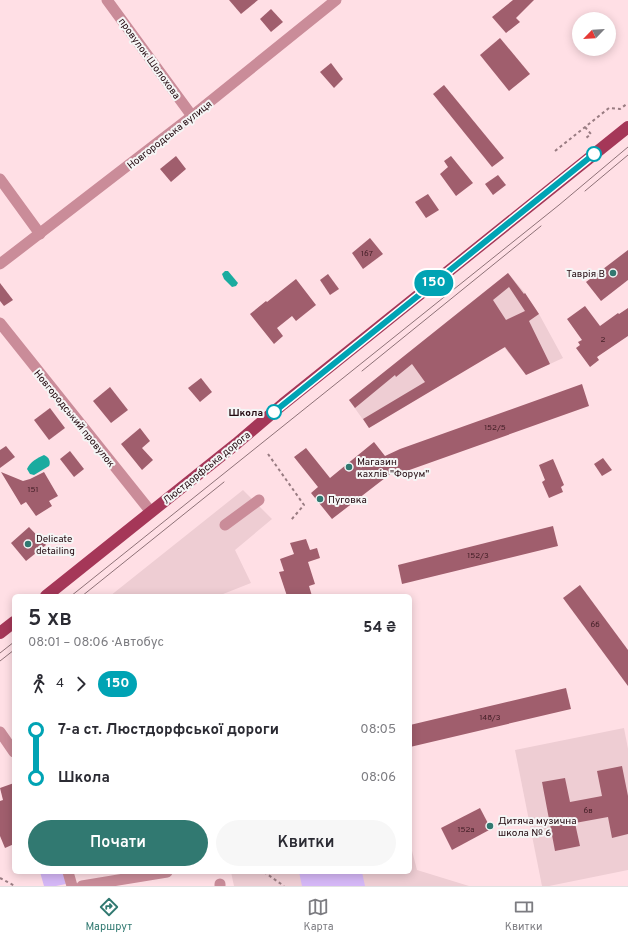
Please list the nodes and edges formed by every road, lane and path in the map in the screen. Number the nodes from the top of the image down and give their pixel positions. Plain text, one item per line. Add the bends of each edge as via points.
1 (107, 0) edge
2 (336, 0) edge
3 (628, 103) edge
4 (192, 116) junction
5 (585, 127) junction
6 (628, 127) edge
7 (586, 138) dead end
8 (556, 151) dead end
9 (0, 179) edge
10 (40, 234) junction
11 (0, 264) edge
12 (0, 323) edge
13 (268, 454) dead end
14 (259, 500) dead end
15 (151, 512) junction
16 (291, 520) dead end
17 (225, 525) dead end
18 (48, 594) edge
19 (12, 624) edge
20 (0, 633) edge
21 (0, 732) edge
22 (12, 749) edge
23 (69, 874) edge
24 (156, 874) edge
25 (267, 874) edge
26 (0, 878) edge
27 (15, 886) edge
28 (72, 886) edge
29 (82, 886) edge
30 (284, 886) edge

1 - 4 street, провулок Шолохова
2 - 4 street, Новгородська вулиця
3 - 5 path via 620,109 609,108
4 - 10 street, Новгородська вулиця
5 - 7 path via 591,134
5 - 8 path
6 - 15 main road, Люстдорфська дорога
9 - 10 street
10 - 11 street, Новгородська вулиця
12 - 15 street, Новгородський провулок
13 - 16 path via 304,505
14 - 17 street
15 - 18 main road, Люстдорфська дорога
19 - 20 main road
21 - 22 street
23 - 28 street
24 - 29 street
25 - 30 path
26 - 27 path

